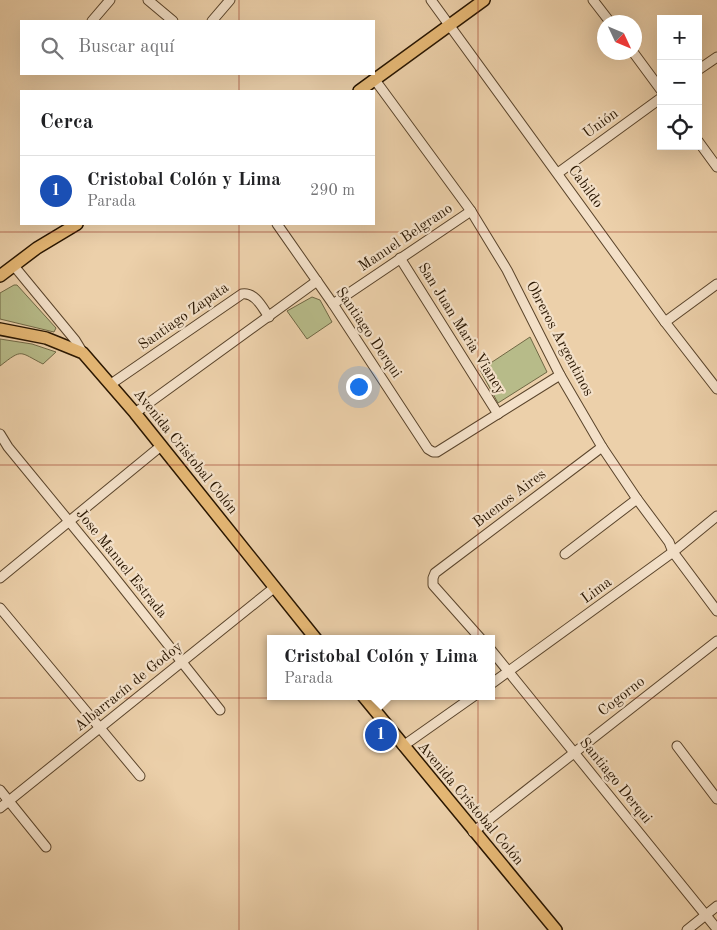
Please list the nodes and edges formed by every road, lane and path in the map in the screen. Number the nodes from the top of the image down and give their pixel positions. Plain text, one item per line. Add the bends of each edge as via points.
1 (110, 0) edge
2 (148, 0) edge
3 (230, 0) edge
4 (431, 0) edge
5 (484, 0) edge
6 (594, 0) edge
7 (605, 15) edge
8 (93, 20) edge
9 (172, 20) edge
10 (213, 20) edge
11 (450, 25) junction
12 (717, 57) edge
13 (639, 60) edge
14 (702, 67) edge
15 (375, 80) junction
16 (657, 85) edge
17 (360, 90) edge
18 (657, 101) edge
19 (702, 146) edge
20 (717, 167) edge
21 (558, 173) junction
22 (470, 212) junction
23 (75, 225) edge
24 (279, 225) edge
25 (400, 258) junction
26 (14, 266) junction
27 (0, 276) edge
28 (317, 281) junction
29 (717, 284) edge
30 (333, 304) junction
31 (269, 317) junction
32 (665, 322) junction
33 (0, 329) edge
34 (83, 353) junction
35 (560, 375) junction
36 (111, 384) junction
37 (717, 389) edge
38 (135, 412) junction
39 (498, 414) junction
40 (0, 434) edge
41 (161, 446) junction
42 (602, 447) junction
43 (637, 500) junction
44 (717, 516) edge
45 (69, 522) junction
46 (673, 552) junction
47 (565, 554) dead end
48 (0, 578) edge
49 (275, 587) junction
50 (0, 608) edge
51 (717, 611) edge
52 (313, 635) edge
53 (478, 635) edge
54 (717, 641) edge
55 (495, 654) edge
56 (182, 662) junction
57 (510, 671) junction
58 (495, 681) edge
59 (366, 700) edge
60 (468, 700) edge
61 (220, 710) dead end
62 (100, 728) junction
63 (403, 746) junction
64 (677, 746) dead end
65 (574, 752) junction
66 (140, 776) dead end
67 (0, 790) edge
68 (717, 799) edge
69 (9, 801) junction
70 (0, 808) edge
71 (474, 832) junction
72 (46, 847) dead end
73 (717, 906) edge
74 (706, 915) junction
75 (717, 929) edge
76 (556, 930) edge
77 (686, 930) edge

1 - 8 street
2 - 9 street
3 - 10 street
4 - 11 street, Cabildo
5 - 11 main road
6 - 7 street
11 - 15 main road
11 - 21 street, Cabildo
12 - 14 street
13 - 16 street
15 - 17 main road
15 - 22 street, Obreros Argentinos
18 - 21 street, Unión
19 - 20 street
21 - 32 street, Cabildo
22 - 25 street, Manuel Belgrano
22 - 35 street, Obreros Argentinos via 507,270
23 - 26 main road
24 - 28 street, Santiago Derqui
25 - 30 street, Manuel Belgrano
25 - 39 street, San Juan Maria Vianey
26 - 27 main road
26 - 34 street
28 - 30 street, Santiago Derqui
28 - 31 street
29 - 32 street
30 - 39 street, Santiago Derqui via 428,449 437,452
31 - 36 street, Santiago Zapata via 253,296 242,294
31 - 38 street
32 - 37 street, Cabildo
33 - 34 main road, Avenida Cristobal Colón via 46,338
34 - 36 main road, Avenida Cristobal Colón
35 - 39 street
35 - 42 street, Obreros Argentinos
36 - 38 main road, Avenida Cristobal Colón
38 - 41 main road, Avenida Cristobal Colón
40 - 45 street, Jose Manuel Estrada
41 - 45 street
41 - 49 main road, Avenida Cristobal Colón
42 - 43 street, Obreros Argentinos
42 - 53 street, Buenos Aires via 435,573 434,585
43 - 46 street, Obreros Argentinos
43 - 47 street
44 - 46 street, Lima
45 - 48 street
45 - 56 street, Jose Manuel Estrada
46 - 51 street, Obreros Argentinos
46 - 57 street, Lima
49 - 52 main road, Avenida Cristobal Colón
49 - 56 street, Albarracín de Godoy
50 - 62 street
54 - 65 street, Cogorno
55 - 57 street, Santiago Derqui
56 - 61 street, Jose Manuel Estrada
56 - 62 street, Albarracín de Godoy
57 - 58 street, Lima
57 - 65 street, Santiago Derqui
59 - 63 main road, Avenida Cristobal Colón
60 - 63 street
62 - 66 street
62 - 69 street, Albarracín de Godoy
63 - 71 main road, Avenida Cristobal Colón
64 - 68 street
65 - 71 street, Cogorno
65 - 74 street, Santiago Derqui
67 - 69 street
69 - 70 street, Albarracín de Godoy
69 - 72 street
71 - 76 main road, Avenida Cristobal Colón
73 - 74 street
74 - 75 street, Santiago Derqui
74 - 77 street

